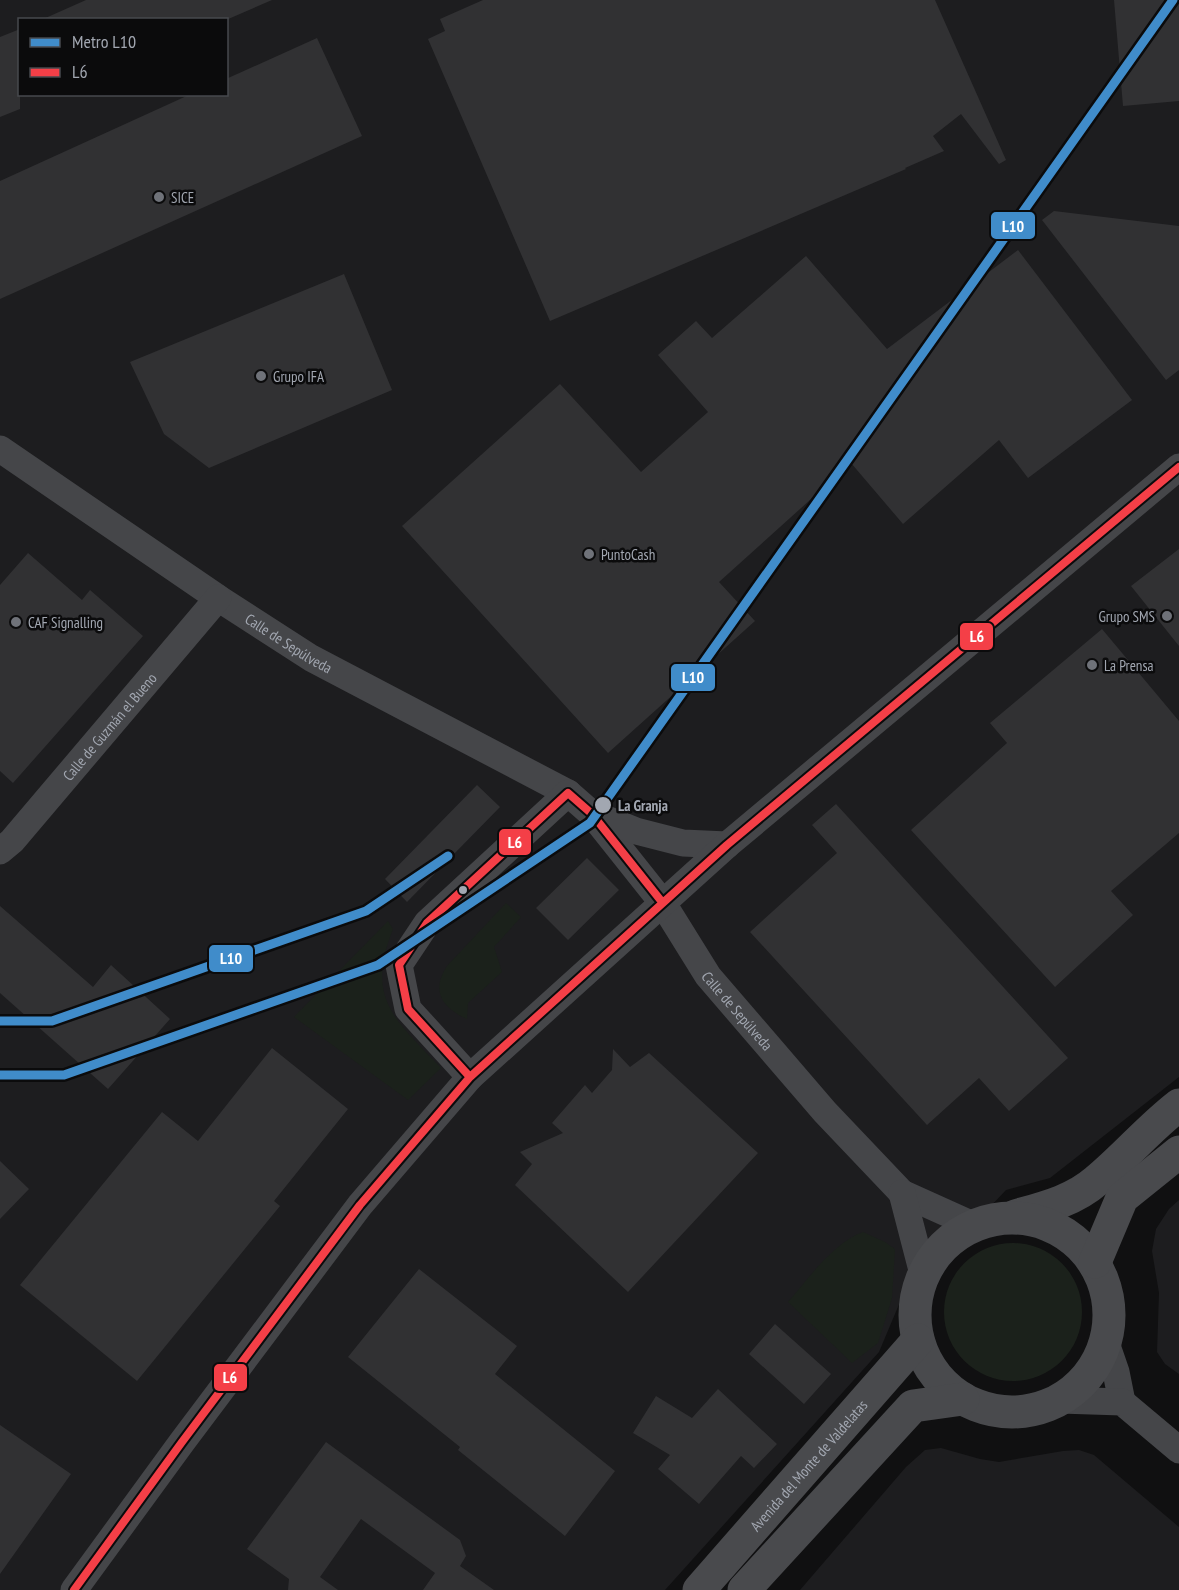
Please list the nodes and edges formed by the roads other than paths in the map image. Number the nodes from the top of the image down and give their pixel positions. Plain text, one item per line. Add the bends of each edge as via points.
1 (0, 449) edge
2 (1179, 467) edge
3 (218, 598) junction
4 (568, 793) junction
5 (592, 814) junction
6 (727, 845) junction
7 (0, 851) edge
8 (662, 902) junction
9 (470, 1077) junction
10 (1179, 1105) edge
11 (1179, 1152) edge
12 (902, 1193) junction
13 (1012, 1217) junction
14 (973, 1225) junction
15 (1095, 1262) junction
16 (923, 1274) junction
17 (918, 1340) junction
18 (1106, 1343) junction
19 (963, 1399) junction
20 (1060, 1400) junction
21 (1122, 1402) junction
22 (1179, 1450) edge
23 (74, 1590) edge
24 (699, 1590) edge
25 (744, 1590) edge

1 - 3 street, Calle de Sepúlveda
2 - 6 street
3 - 4 street, Calle de Sepúlveda via 311,658
3 - 7 street, Calle de Guzmán el Bueno
4 - 5 street, Calle de Sepúlveda
4 - 9 street via 427,923 399,965 408,1009
5 - 6 street, Calle de Sepúlveda via 683,843
5 - 8 street, Calle de Sepúlveda
6 - 8 street
8 - 9 street
8 - 12 street, Calle de Sepúlveda via 708,976 825,1112
9 - 23 street via 360,1205
10 - 13 street via 1095,1183 1059,1204
11 - 15 street via 1122,1198
12 - 14 street, Calle de Sepúlveda
12 - 16 street, Calle de Sepúlveda
13 - 14 street
13 - 15 street via 1044,1223 1073,1238
14 - 16 street via 952,1238
15 - 18 street via 1106,1288 1110,1316
16 - 17 street via 914,1306
17 - 19 street via 927,1364 943,1384
17 - 24 street, Avenida del Monte de Valdelatas
18 - 20 street via 1096,1366
18 - 21 street
19 - 20 street via 995,1411 1028,1411
19 - 25 street via 913,1406
20 - 21 street
21 - 22 street

